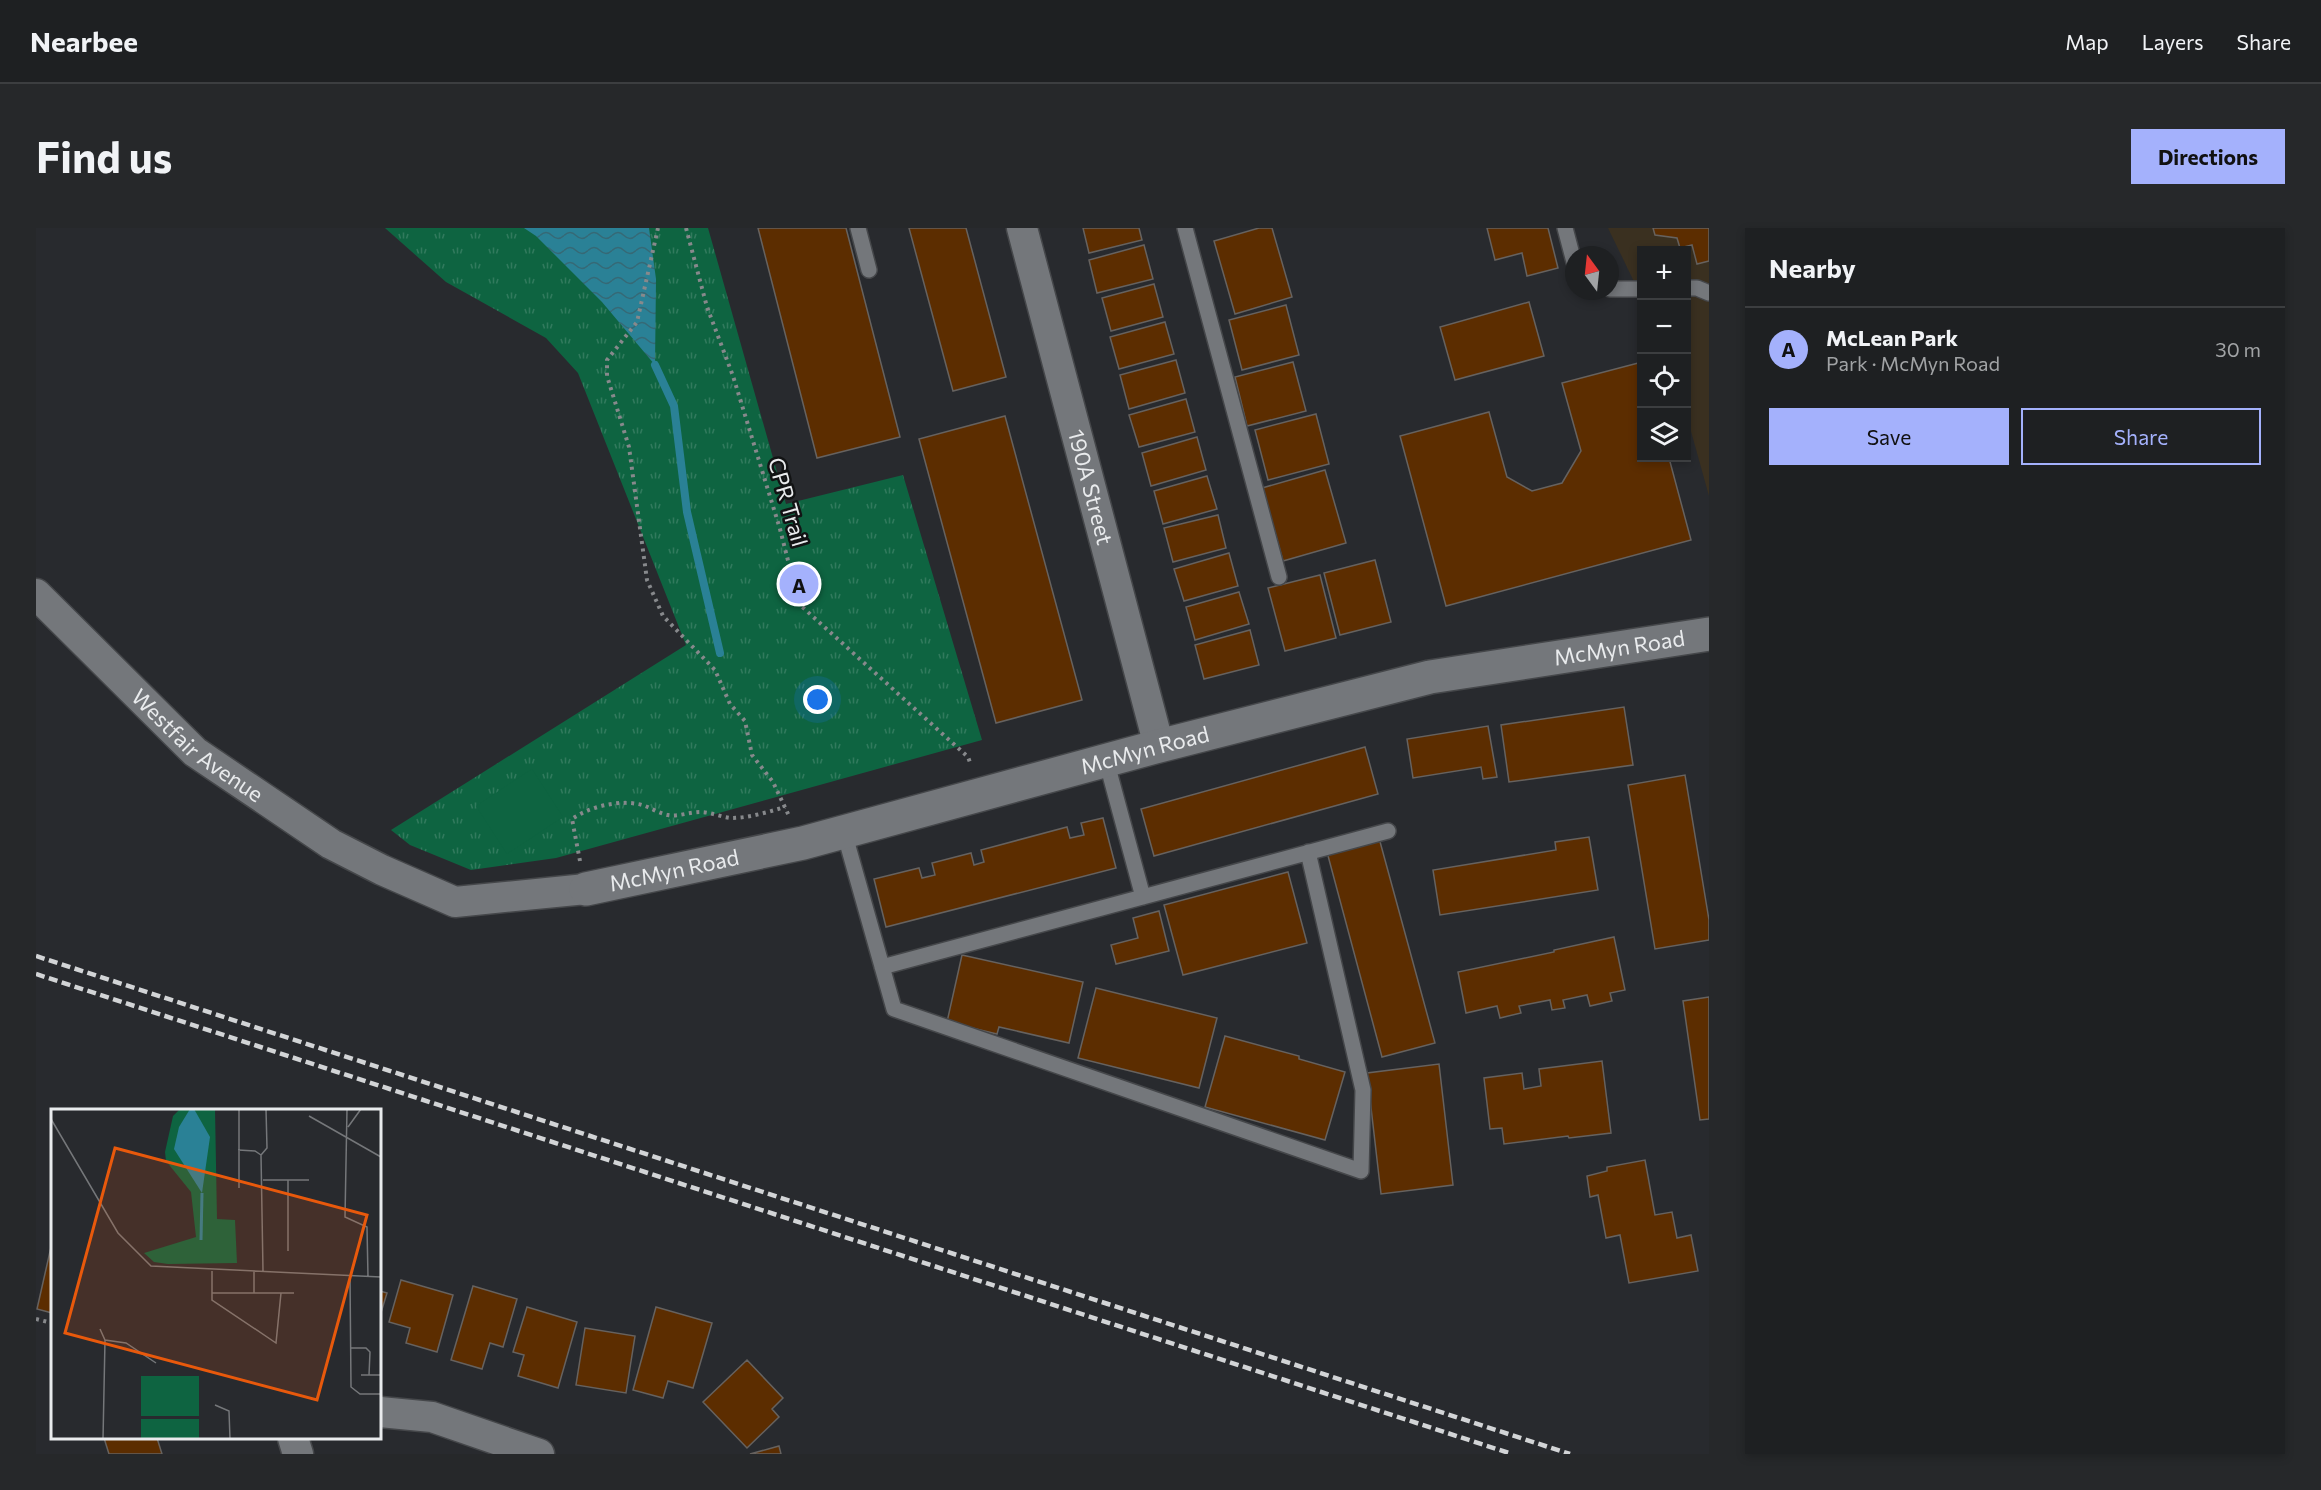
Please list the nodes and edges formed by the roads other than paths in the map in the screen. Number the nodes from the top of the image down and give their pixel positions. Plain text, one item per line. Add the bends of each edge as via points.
1 (858, 228) edge
2 (1022, 228) edge
3 (1185, 228) edge
4 (1565, 228) edge
5 (1570, 246) edge
6 (869, 270) dead end
7 (1691, 288) edge
8 (1619, 289) edge
9 (1637, 289) edge
10 (1709, 293) edge
11 (1279, 577) dead end
12 (36, 594) edge
13 (1709, 634) edge
14 (1159, 746) junction
15 (1106, 760) junction
16 (1388, 831) dead end
17 (844, 832) junction
18 (1308, 852) junction
19 (586, 889) joint
20 (1143, 897) junction
21 (882, 967) junction
22 (381, 1412) edge
23 (294, 1439) edge
24 (298, 1454) edge
25 (539, 1454) edge

1 - 6 lane
2 - 14 street, 190A Street
3 - 11 lane
4 - 5 lane
7 - 10 lane
8 - 9 lane
12 - 19 street, Westfair Avenue via 195,752 331,844 455,902
13 - 14 street, McMyn Road via 1430,677
14 - 15 street, McMyn Road
15 - 17 street, McMyn Road
15 - 20 lane
16 - 18 lane
17 - 19 street, McMyn Road
17 - 21 lane
18 - 20 lane
18 - 21 lane via 1363,1090 1361,1171 894,1009
20 - 21 lane
22 - 25 street via 432,1417
23 - 24 street

